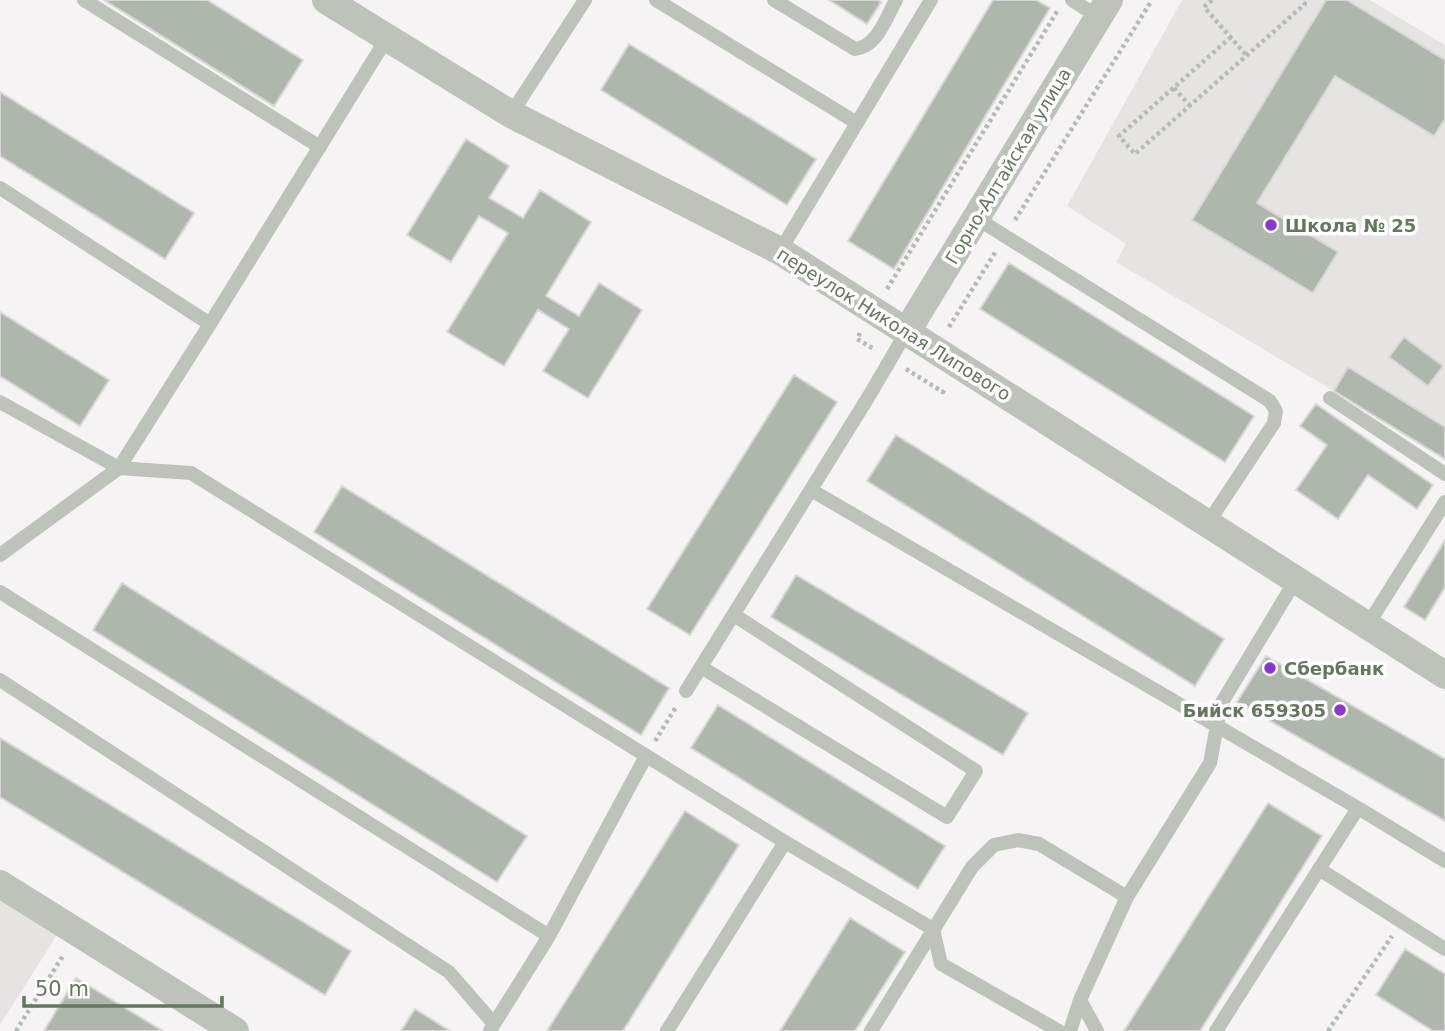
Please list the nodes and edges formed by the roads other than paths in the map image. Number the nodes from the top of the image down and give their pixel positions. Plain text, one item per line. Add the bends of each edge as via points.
1 (85, 0) edge
2 (326, 0) edge
3 (585, 0) edge
4 (656, 0) edge
5 (774, 0) edge
6 (897, 0) edge
7 (930, 0) edge
8 (1072, 0) edge
9 (1104, 8) edge
10 (387, 37) junction
11 (511, 114) junction
12 (857, 123) junction
13 (320, 146) junction
14 (0, 188) edge
15 (976, 218) junction
16 (780, 251) junction
17 (210, 324) junction
18 (907, 331) junction
19 (1330, 398) dead end
20 (0, 402) edge
21 (119, 468) junction
22 (1445, 474) edge
23 (811, 490) junction
24 (1445, 502) edge
25 (1208, 523) junction
26 (0, 555) edge
27 (1296, 580) junction
28 (0, 592) edge
29 (734, 615) junction
30 (1367, 626) junction
31 (701, 667) junction
32 (1445, 675) edge
33 (0, 680) edge
34 (686, 691) road end
35 (1218, 727) junction
36 (646, 756) junction
37 (1358, 807) junction
38 (785, 842) junction
39 (1445, 861) edge
40 (1319, 869) junction
41 (0, 884) edge
42 (1127, 897) junction
43 (933, 929) junction
44 (549, 936) junction
45 (1445, 949) edge
46 (1080, 1000) junction
47 (492, 1027) edge
48 (235, 1031) edge
49 (667, 1031) edge
50 (871, 1031) edge
51 (1059, 1031) edge
52 (1070, 1031) edge
53 (1097, 1031) edge
54 (1216, 1031) edge

1 - 13 lane
2 - 10 street, переулок Николая Липового
3 - 11 lane
4 - 12 lane
5 - 6 lane via 855,49 873,41
7 - 12 lane
8 - 9 lane
9 - 15 street, Горно-Алтайская улица
10 - 11 street, переулок Николая Липового
10 - 13 lane
11 - 16 street, переулок Николая Липового
12 - 16 lane
13 - 17 lane
14 - 17 lane
15 - 18 street, Горно-Алтайская улица
15 - 25 lane via 1270,401 1276,411 1274,423
16 - 18 street, переулок Николая Липового
17 - 21 lane
18 - 23 lane
18 - 25 street, переулок Николая Липового
19 - 22 lane
20 - 21 lane
21 - 26 lane
21 - 36 lane via 191,473
23 - 29 lane
23 - 35 lane
24 - 30 lane
25 - 27 street, переулок Николая Липового
27 - 30 street, переулок Николая Липового
27 - 35 lane via 1221,704
28 - 44 lane
29 - 31 lane
29 - 31 lane via 976,771 947,817
30 - 32 street, переулок Николая Липового
31 - 34 lane
33 - 47 lane via 449,972
35 - 37 lane
35 - 42 lane via 1210,763
36 - 38 lane
36 - 44 lane
37 - 39 lane
37 - 40 lane
38 - 43 lane
38 - 49 lane
40 - 45 lane
40 - 54 lane
41 - 48 street
42 - 43 lane via 1039,844 1018,840 994,845 972,867
42 - 46 lane
43 - 50 lane
43 - 51 lane via 941,964
44 - 47 lane
46 - 52 lane
46 - 53 lane

